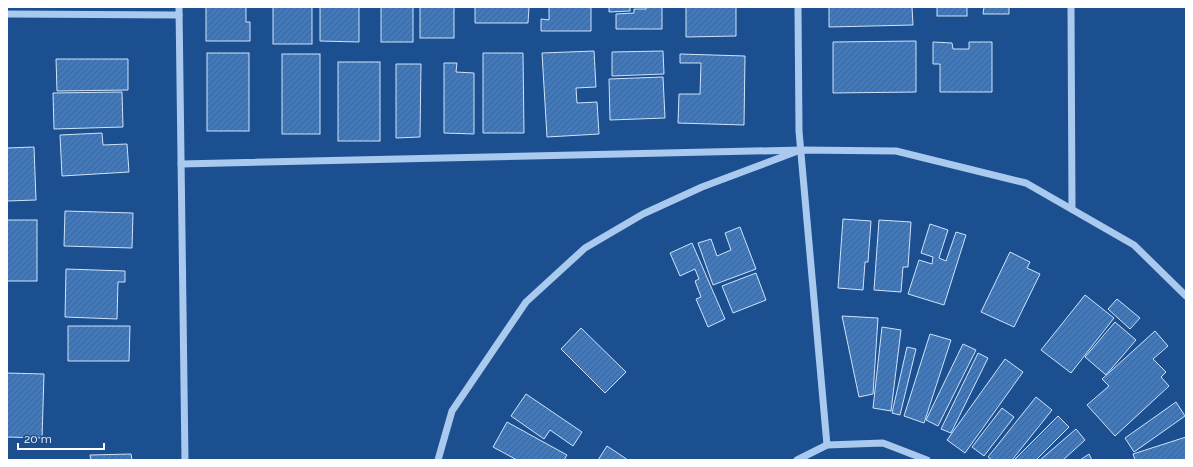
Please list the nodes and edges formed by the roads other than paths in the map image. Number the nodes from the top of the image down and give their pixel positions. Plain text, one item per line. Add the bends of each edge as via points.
1 (798, 7) edge
2 (1071, 7) edge
3 (179, 11) edge
4 (7, 14) edge
5 (801, 150) junction
6 (181, 164) junction
7 (1072, 209) junction
8 (1186, 296) edge
9 (827, 445) junction
10 (185, 460) edge
11 (438, 460) edge
12 (797, 460) edge
13 (927, 460) edge

1 - 5 street
2 - 7 street
3 - 4 street
3 - 6 street
5 - 6 street
5 - 7 street via 896,151 1026,183
5 - 9 street
5 - 11 street via 643,214 585,248 526,302 452,411
6 - 10 street
7 - 8 street via 1134,245
9 - 12 street
9 - 13 street via 883,444

